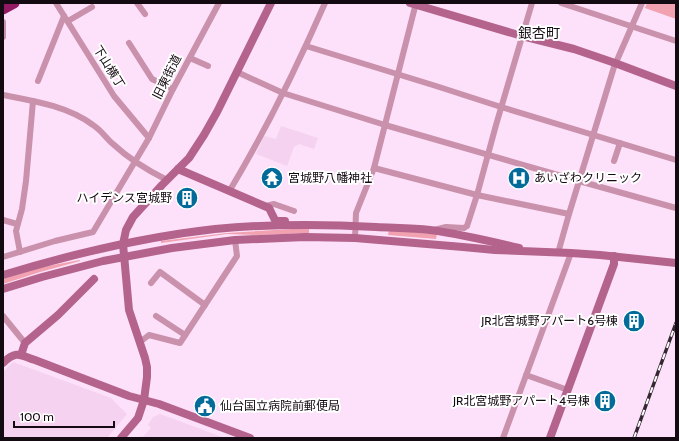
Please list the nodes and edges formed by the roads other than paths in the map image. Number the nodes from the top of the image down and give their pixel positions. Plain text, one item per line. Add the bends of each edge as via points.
1 (14, 3) edge
2 (56, 3) edge
3 (137, 3) edge
4 (219, 3) edge
5 (271, 3) edge
6 (325, 3) edge
7 (532, 3) edge
8 (561, 3) edge
9 (642, 3) edge
10 (413, 4) edge
11 (92, 7) dead end
12 (3, 9) edge
13 (145, 14) dead end
14 (66, 19) junction
15 (3, 22) edge
16 (632, 27) junction
17 (522, 36) junction
18 (3, 37) edge
19 (676, 42) edge
20 (129, 43) dead end
21 (306, 46) junction
22 (190, 58) junction
23 (615, 63) junction
24 (208, 66) dead end
25 (237, 72) junction
26 (398, 74) junction
27 (38, 81) dead end
28 (676, 86) edge
29 (173, 89) junction
30 (283, 93) junction
31 (3, 95) edge
32 (33, 101) junction
33 (501, 107) junction
34 (385, 125) junction
35 (593, 135) junction
36 (149, 138) junction
37 (620, 143) junction
38 (488, 155) junction
39 (676, 160) edge
40 (614, 161) dead end
41 (135, 162) junction
42 (374, 168) junction
43 (178, 169) junction
44 (167, 180) junction
45 (579, 181) junction
46 (230, 190) junction
47 (477, 195) junction
48 (266, 206) junction
49 (676, 208) edge
50 (294, 211) dead end
51 (569, 214) junction
52 (3, 220) edge
53 (18, 224) junction
54 (310, 225) junction
55 (355, 226) junction
56 (216, 229) junction
57 (431, 230) junction
58 (355, 238) junction
59 (235, 240) junction
60 (123, 244) junction
61 (20, 252) junction
62 (539, 252) junction
63 (558, 252) junction
64 (571, 253) junction
65 (124, 256) junction
66 (614, 256) junction
67 (3, 257) edge
68 (676, 263) edge
69 (3, 275) edge
70 (94, 279) dead end
71 (151, 283) dead end
72 (3, 289) edge
73 (205, 305) junction
74 (3, 316) edge
75 (156, 316) dead end
76 (185, 335) junction
77 (140, 342) junction
78 (25, 343) junction
79 (21, 355) junction
80 (3, 363) edge
81 (526, 375) junction
82 (568, 390) junction
83 (144, 400) junction
84 (121, 438) edge
85 (250, 438) edge
86 (503, 438) edge
87 (550, 438) edge

1 - 12 highway
2 - 14 street, 下山横丁
3 - 13 street
4 - 22 street, 旧東街道
5 - 25 street
6 - 21 street
7 - 17 street
8 - 16 street
9 - 16 street
10 - 17 street
10 - 26 street
11 - 14 street
14 - 27 street
14 - 36 street, 下山横丁 via 114,96
15 - 18 street
16 - 19 street
16 - 23 street
17 - 23 street via 574,49
17 - 33 street
20 - 29 street via 152,78
21 - 26 street
21 - 30 street
22 - 24 street
22 - 29 street, 旧東街道
23 - 28 street
23 - 35 street
25 - 30 street
25 - 43 street via 204,135 190,158
26 - 33 street
26 - 34 street
29 - 36 street, 旧東街道
30 - 34 street
30 - 46 street
31 - 32 street
32 - 41 street via 60,108 94,125
32 - 53 street via 26,181
33 - 35 street
33 - 38 street
34 - 38 street
34 - 42 street
35 - 37 street
35 - 45 street
36 - 41 street, 旧東街道
37 - 39 street
37 - 40 street
38 - 45 street
38 - 47 street
41 - 44 street
41 - 61 street, 旧東街道 via 93,232
42 - 47 street
42 - 55 street via 356,213
43 - 44 street
43 - 46 street
44 - 60 street via 133,217 126,230
45 - 49 street
45 - 51 street
46 - 48 street
47 - 51 street
47 - 57 street via 467,226
48 - 50 street via 274,204
48 - 54 street via 275,220 295,220
48 - 56 street via 268,218 264,222 237,223
51 - 63 street
52 - 53 street
53 - 61 street via 16,231
54 - 55 street
54 - 56 street
55 - 57 street
55 - 58 street
56 - 60 street
57 - 62 street
58 - 59 street
58 - 62 street
59 - 65 street
59 - 73 street via 237,256
60 - 65 street
60 - 69 street
61 - 67 street, 旧東街道
62 - 63 street
63 - 64 street
64 - 66 street
64 - 81 street
65 - 72 street
65 - 77 street via 129,310
66 - 68 street
66 - 82 street via 614,264
70 - 78 street
71 - 73 street via 160,272
73 - 76 street
74 - 78 street
75 - 76 street
76 - 77 street via 180,343 148,335
77 - 83 street via 147,377
78 - 79 street
79 - 80 street via 12,355
79 - 83 street
81 - 82 street
81 - 86 street
82 - 87 street
83 - 84 street via 138,418
83 - 85 street

